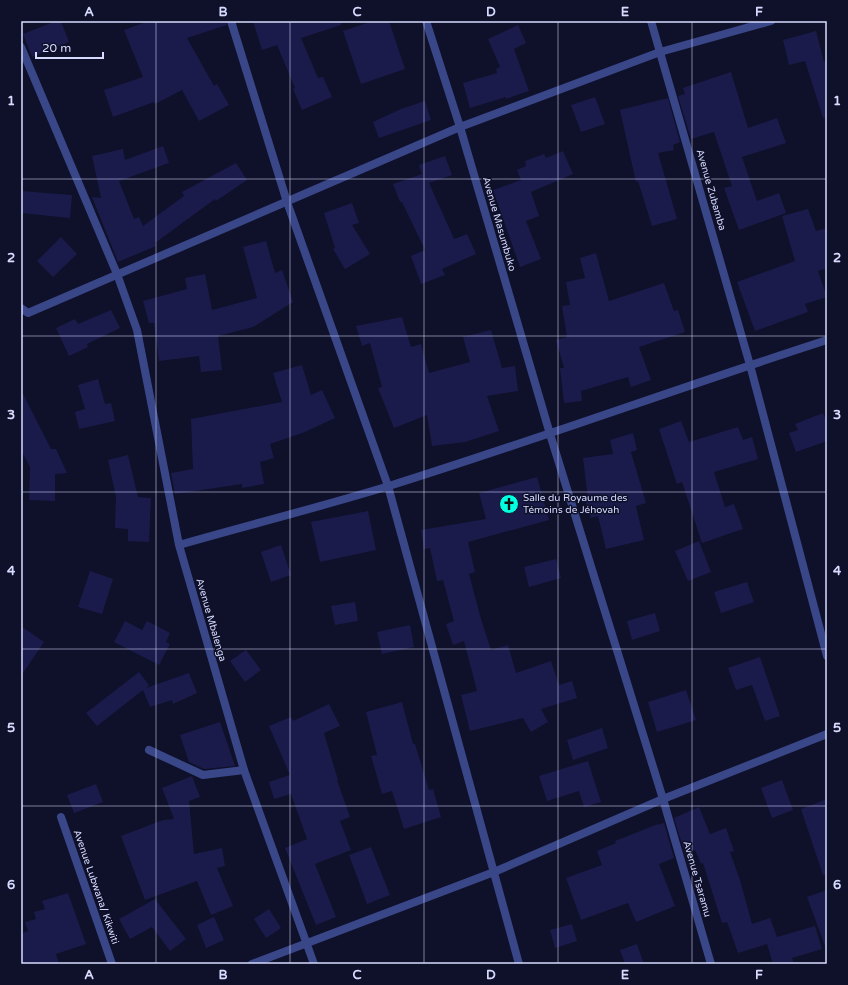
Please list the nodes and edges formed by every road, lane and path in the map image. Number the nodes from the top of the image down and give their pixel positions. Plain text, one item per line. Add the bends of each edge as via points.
1 (231, 21) edge
2 (426, 21) edge
3 (651, 21) edge
4 (771, 21) edge
5 (21, 47) edge
6 (660, 52) junction
7 (460, 127) junction
8 (287, 202) junction
9 (117, 274) junction
10 (21, 308) edge
11 (827, 340) edge
12 (750, 365) junction
13 (550, 434) junction
14 (388, 486) junction
15 (179, 544) junction
16 (827, 656) edge
17 (827, 734) edge
18 (149, 750) dead end
19 (244, 770) junction
20 (663, 799) junction
21 (61, 818) dead end
22 (494, 872) junction
23 (307, 943) junction
24 (112, 964) edge
25 (252, 964) edge
26 (314, 964) edge
27 (519, 964) edge
28 (711, 964) edge

1 - 8 street
2 - 7 street, Avenue Masumbuko
3 - 6 street, Avenue Zubamba
4 - 6 street
5 - 9 street, Avenue Mbalenga
6 - 7 street
6 - 12 street, Avenue Zubamba
7 - 8 street
7 - 13 street, Avenue Masumbuko
8 - 9 street
8 - 14 street
9 - 10 street via 28,313
9 - 15 street, Avenue Mbalenga via 137,330
11 - 12 street
12 - 13 street
12 - 16 street, Avenue Zubamba
13 - 14 street
13 - 20 street, Avenue Masumbuko
14 - 15 street
14 - 22 street
15 - 19 street, Avenue Mbalenga
17 - 20 street
18 - 19 street via 203,775
19 - 23 street, Avenue Mbalenga
20 - 22 street
20 - 28 street, Avenue Tsaramu
21 - 24 street, Avenue Lubwana/ Kikwiti
22 - 23 street
22 - 27 street
23 - 25 street
23 - 26 street, Avenue Mbalenga

